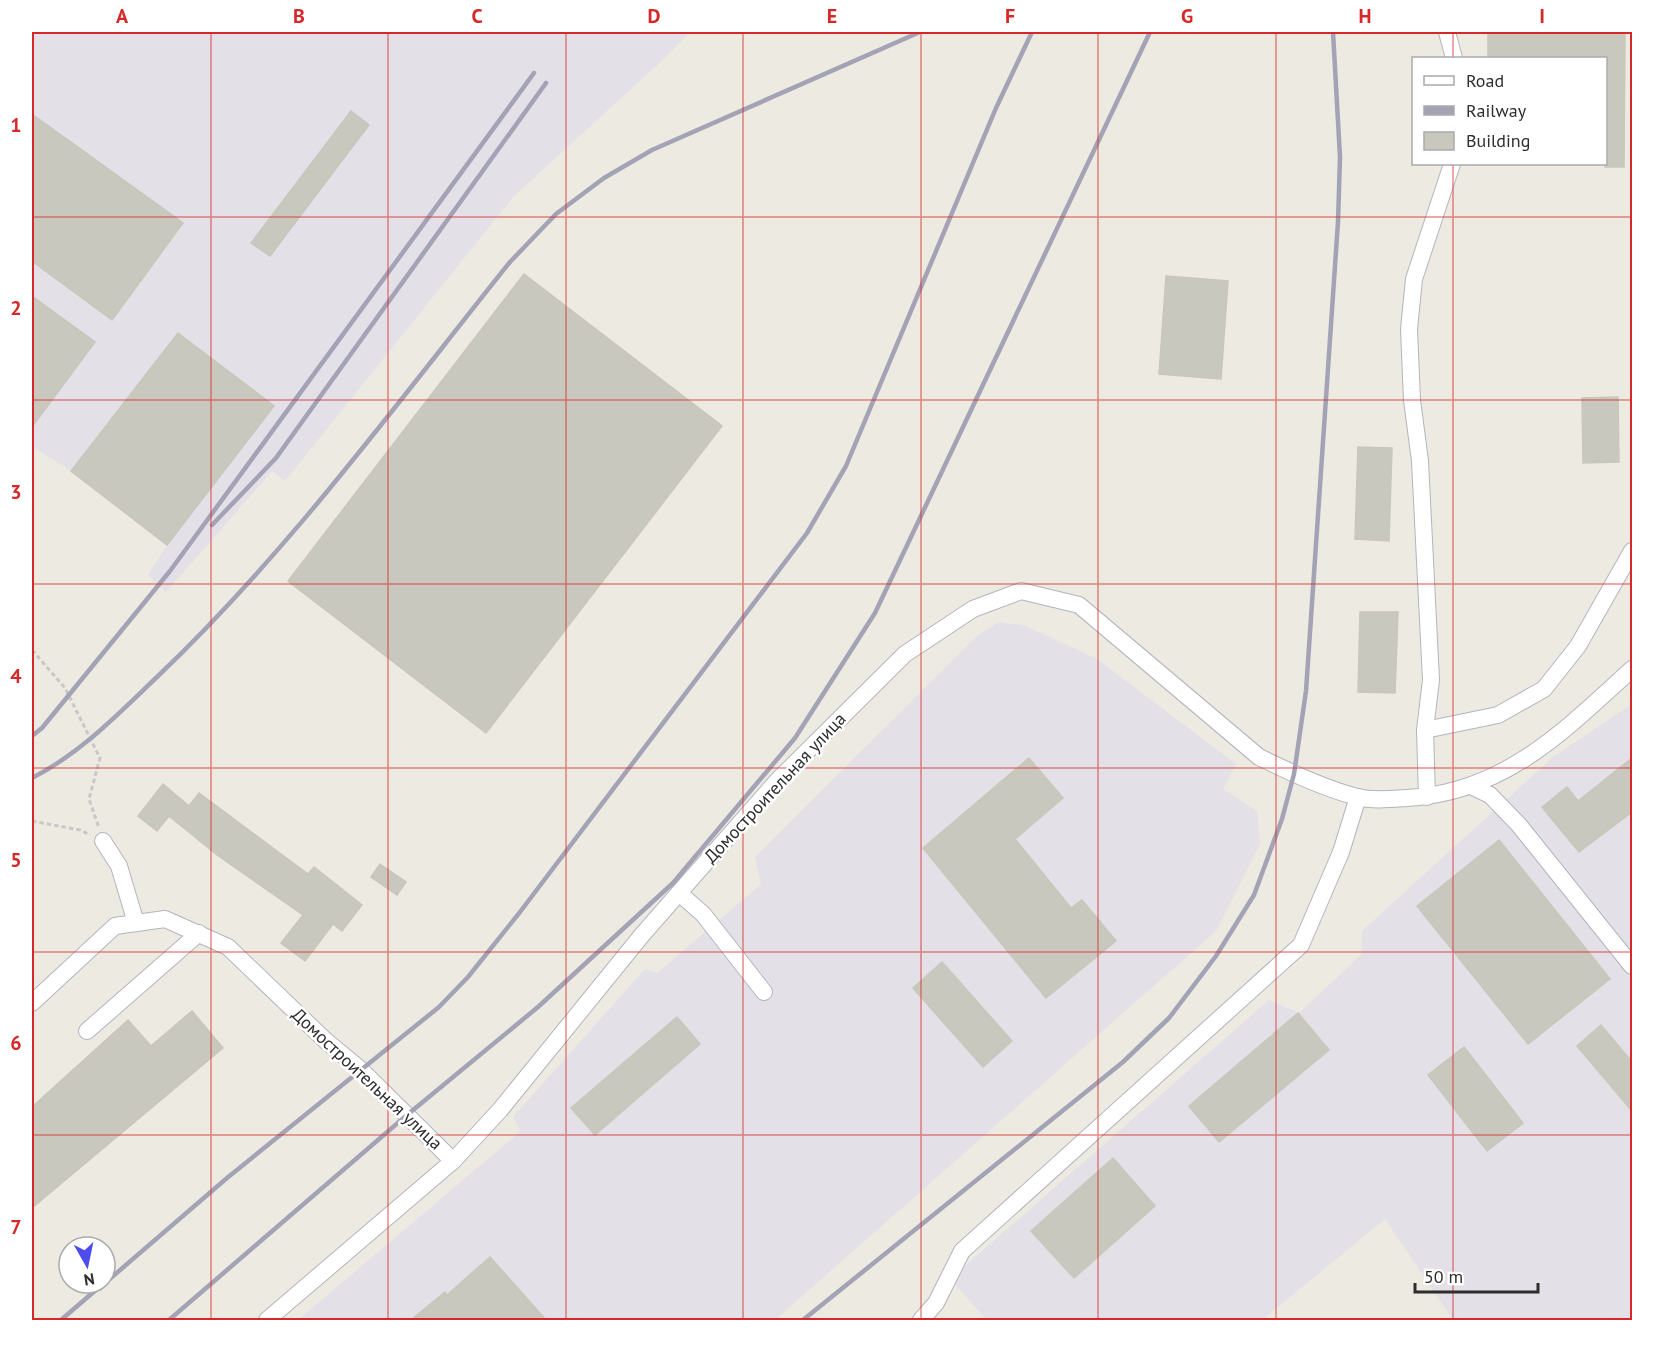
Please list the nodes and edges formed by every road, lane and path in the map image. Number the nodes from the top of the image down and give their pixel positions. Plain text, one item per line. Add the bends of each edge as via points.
1 (1447, 32) edge
2 (1454, 57) edge
3 (1452, 165) edge
4 (1632, 551) edge
5 (32, 650) edge
6 (1632, 669) edge
7 (1425, 730) junction
8 (1471, 786) junction
9 (1358, 797) junction
10 (1427, 797) junction
11 (32, 821) edge
12 (103, 841) junction
13 (679, 893) junction
14 (136, 923) junction
15 (199, 933) junction
16 (1632, 966) edge
17 (764, 992) dead end
18 (32, 1003) edge
19 (87, 1032) dead end
20 (453, 1161) junction
21 (267, 1320) edge
22 (921, 1320) edge

1 - 2 street
3 - 7 street via 1414,279 1409,329 1431,680
4 - 7 street via 1578,646 1545,689 1498,715
5 - 12 path via 65,688 100,758 89,799
6 - 8 street, Домостроительная улица via 1542,747 1515,766
7 - 10 street
8 - 10 street, Домостроительная улица
8 - 16 street via 1490,795 1519,825
9 - 10 street, Домостроительная улица
9 - 13 street, Домостроительная улица via 1259,757 1079,605 1021,591 974,609 905,654 777,781
9 - 22 street via 1341,852 1301,945 962,1251 936,1304
11 - 12 path via 80,830
12 - 14 street via 119,866
13 - 17 street via 703,914
13 - 20 street, Домостроительная улица via 500,1110
14 - 15 street, Домостроительная улица via 165,918
14 - 18 street, Домостроительная улица via 115,927
15 - 19 street
15 - 20 street, Домостроительная улица via 228,947
20 - 21 street

